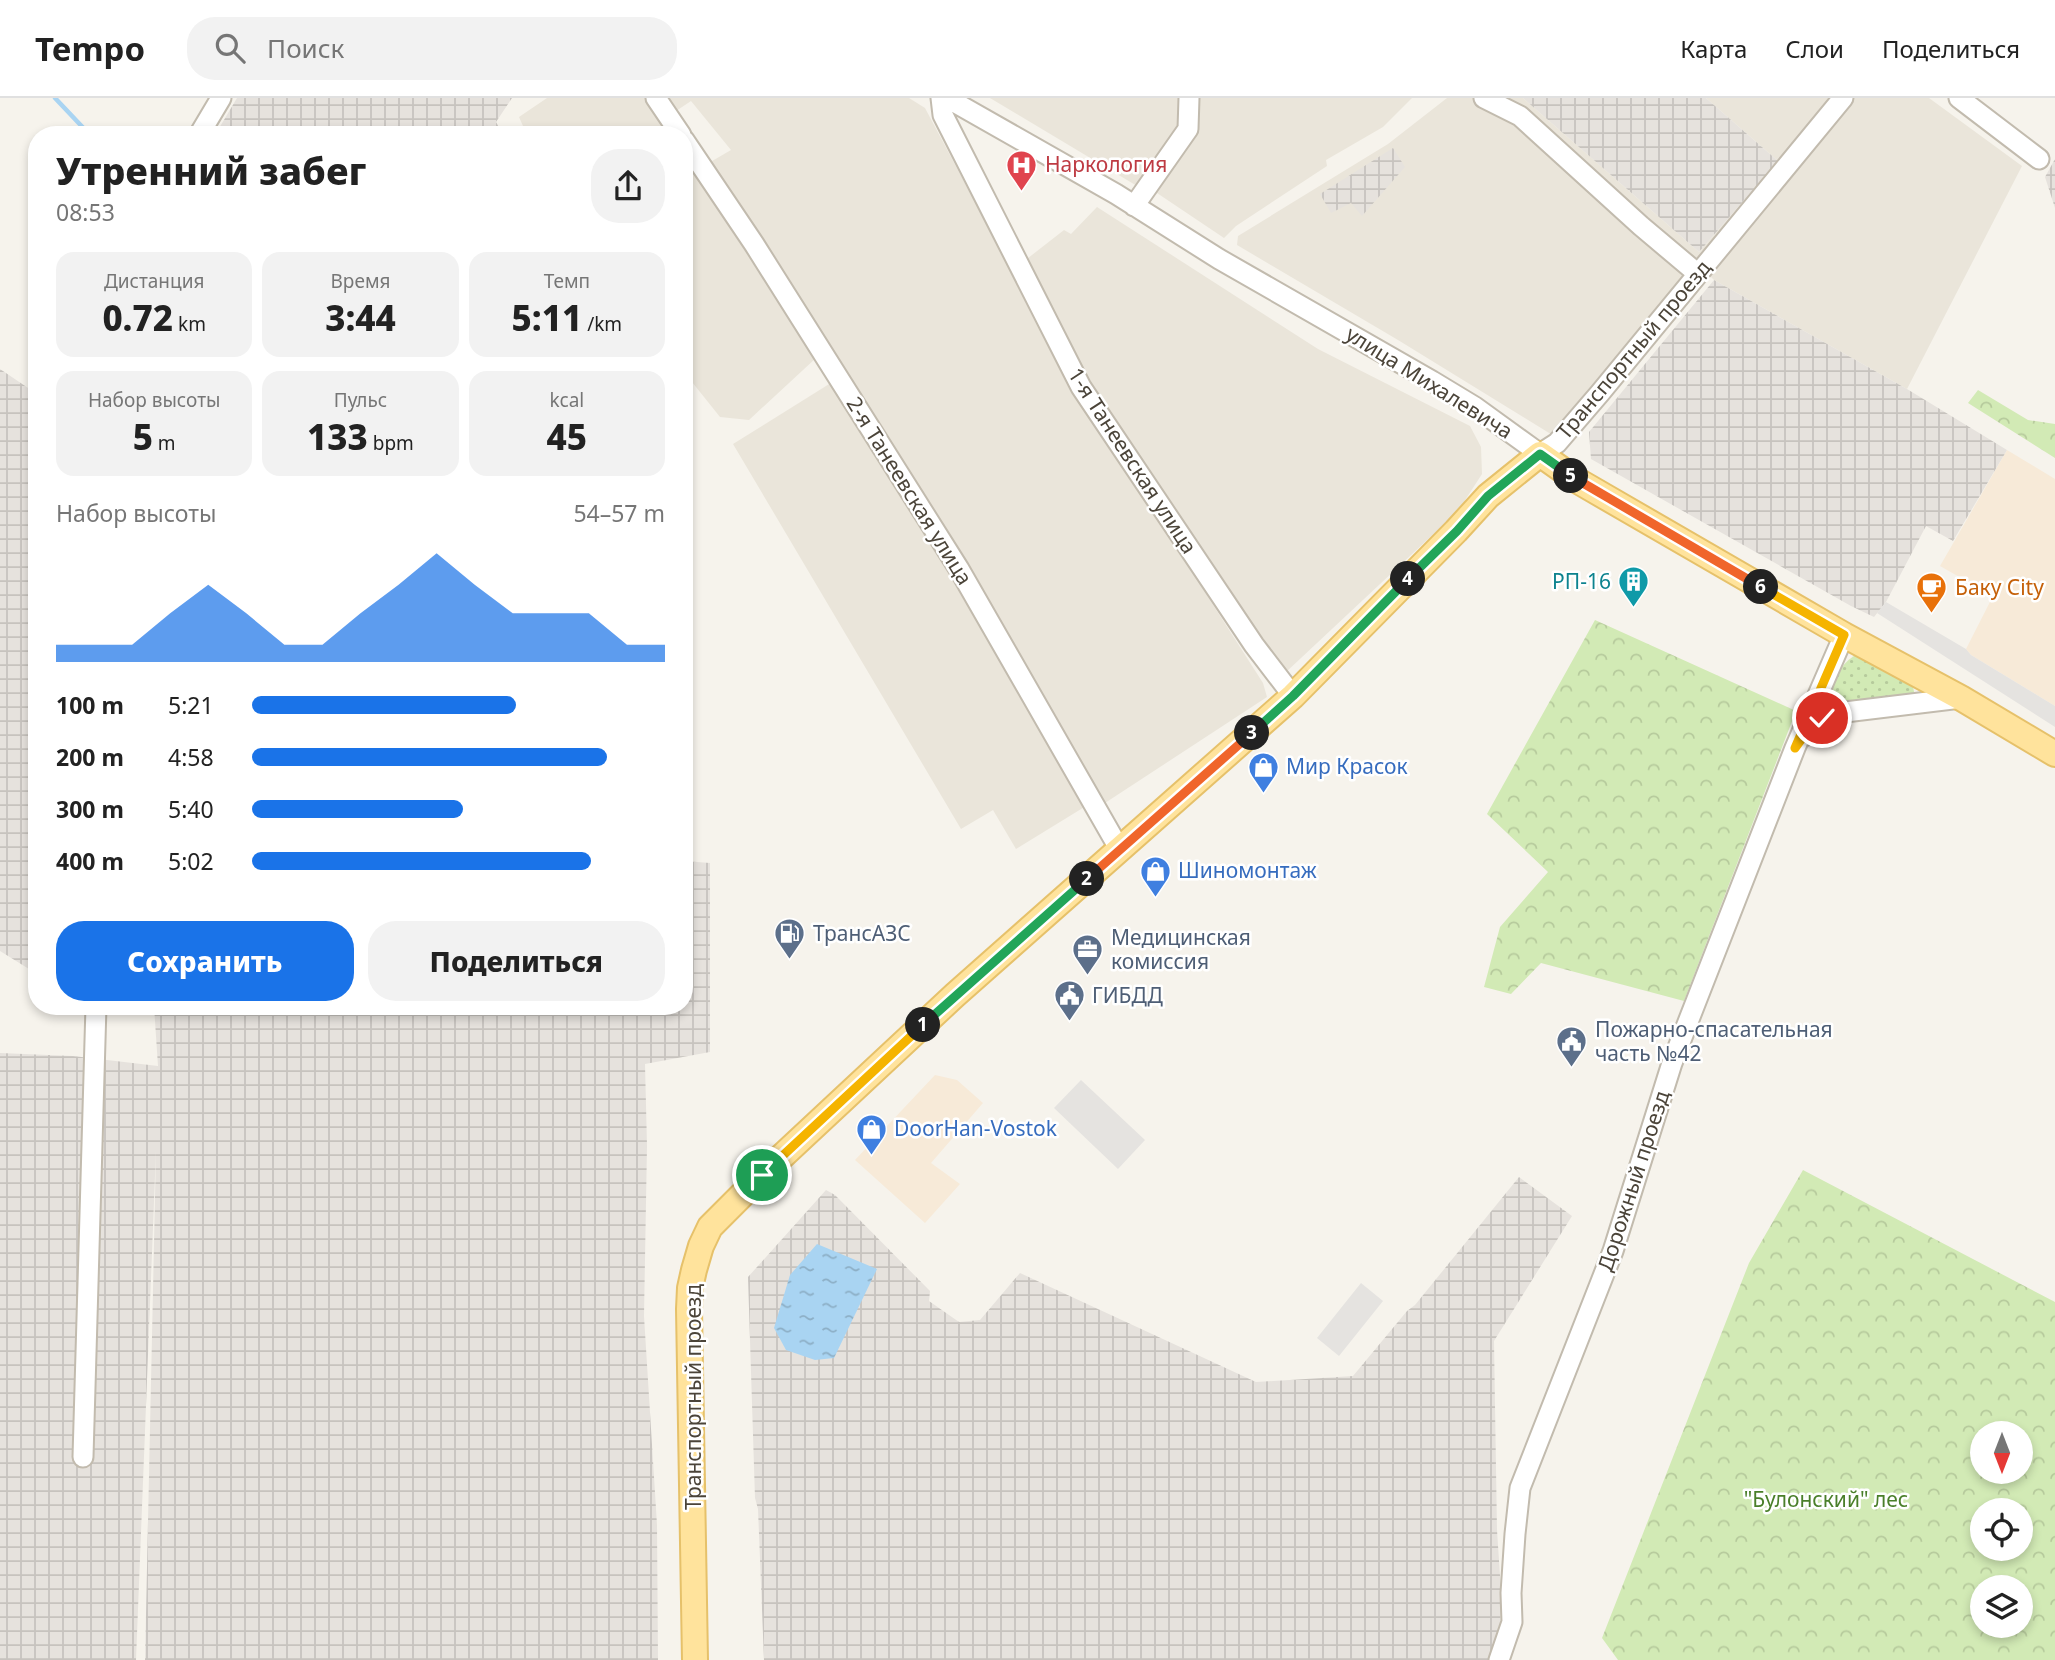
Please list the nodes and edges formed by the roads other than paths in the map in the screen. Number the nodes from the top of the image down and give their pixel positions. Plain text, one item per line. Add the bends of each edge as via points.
1 (221, 98) edge
2 (656, 98) edge
3 (941, 98) edge
4 (947, 98) edge
5 (1189, 98) edge
6 (1484, 98) edge
7 (1843, 98) edge
8 (1959, 98) edge
9 (204, 126) edge
10 (675, 126) edge
11 (693, 153) edge
12 (2039, 159) dead end
13 (1134, 206) junction
14 (1698, 274) junction
15 (1540, 454) junction
16 (1844, 635) junction
17 (1293, 696) junction
18 (1961, 698) junction
19 (1795, 748) junction
20 (2055, 754) edge
21 (1120, 850) junction
22 (96, 1015) edge
23 (83, 1457) dead end
24 (695, 1660) edge
25 (1499, 1660) edge

1 - 9 street
2 - 10 street
3 - 17 street, 1-я Танеевская улица via 943,115 1081,387
4 - 13 street, улица Михалевича
5 - 13 street via 1188,129
6 - 14 street via 1520,116
7 - 14 street, Транспортный проезд
8 - 12 street
11 - 21 street, 2-я Танеевская улица via 959,569
13 - 15 street, улица Михалевича via 1475,407
14 - 15 street, Транспортный проезд via 1557,443
15 - 16 main road, улица Михалевича via 1578,481
15 - 17 main road, Транспортный проезд via 1488,496
16 - 18 main road, улица Михалевича
16 - 19 street, Дорожный проезд
17 - 21 main road, Транспортный проезд
18 - 19 street via 1837,713 1811,726
18 - 20 main road, улица Михалевича
19 - 25 street, Дорожный проезд via 1672,1063 1613,1251 1520,1488 1512,1622
21 - 24 main road, Транспортный проезд via 955,995 710,1227 694,1270 689,1309
22 - 23 street

